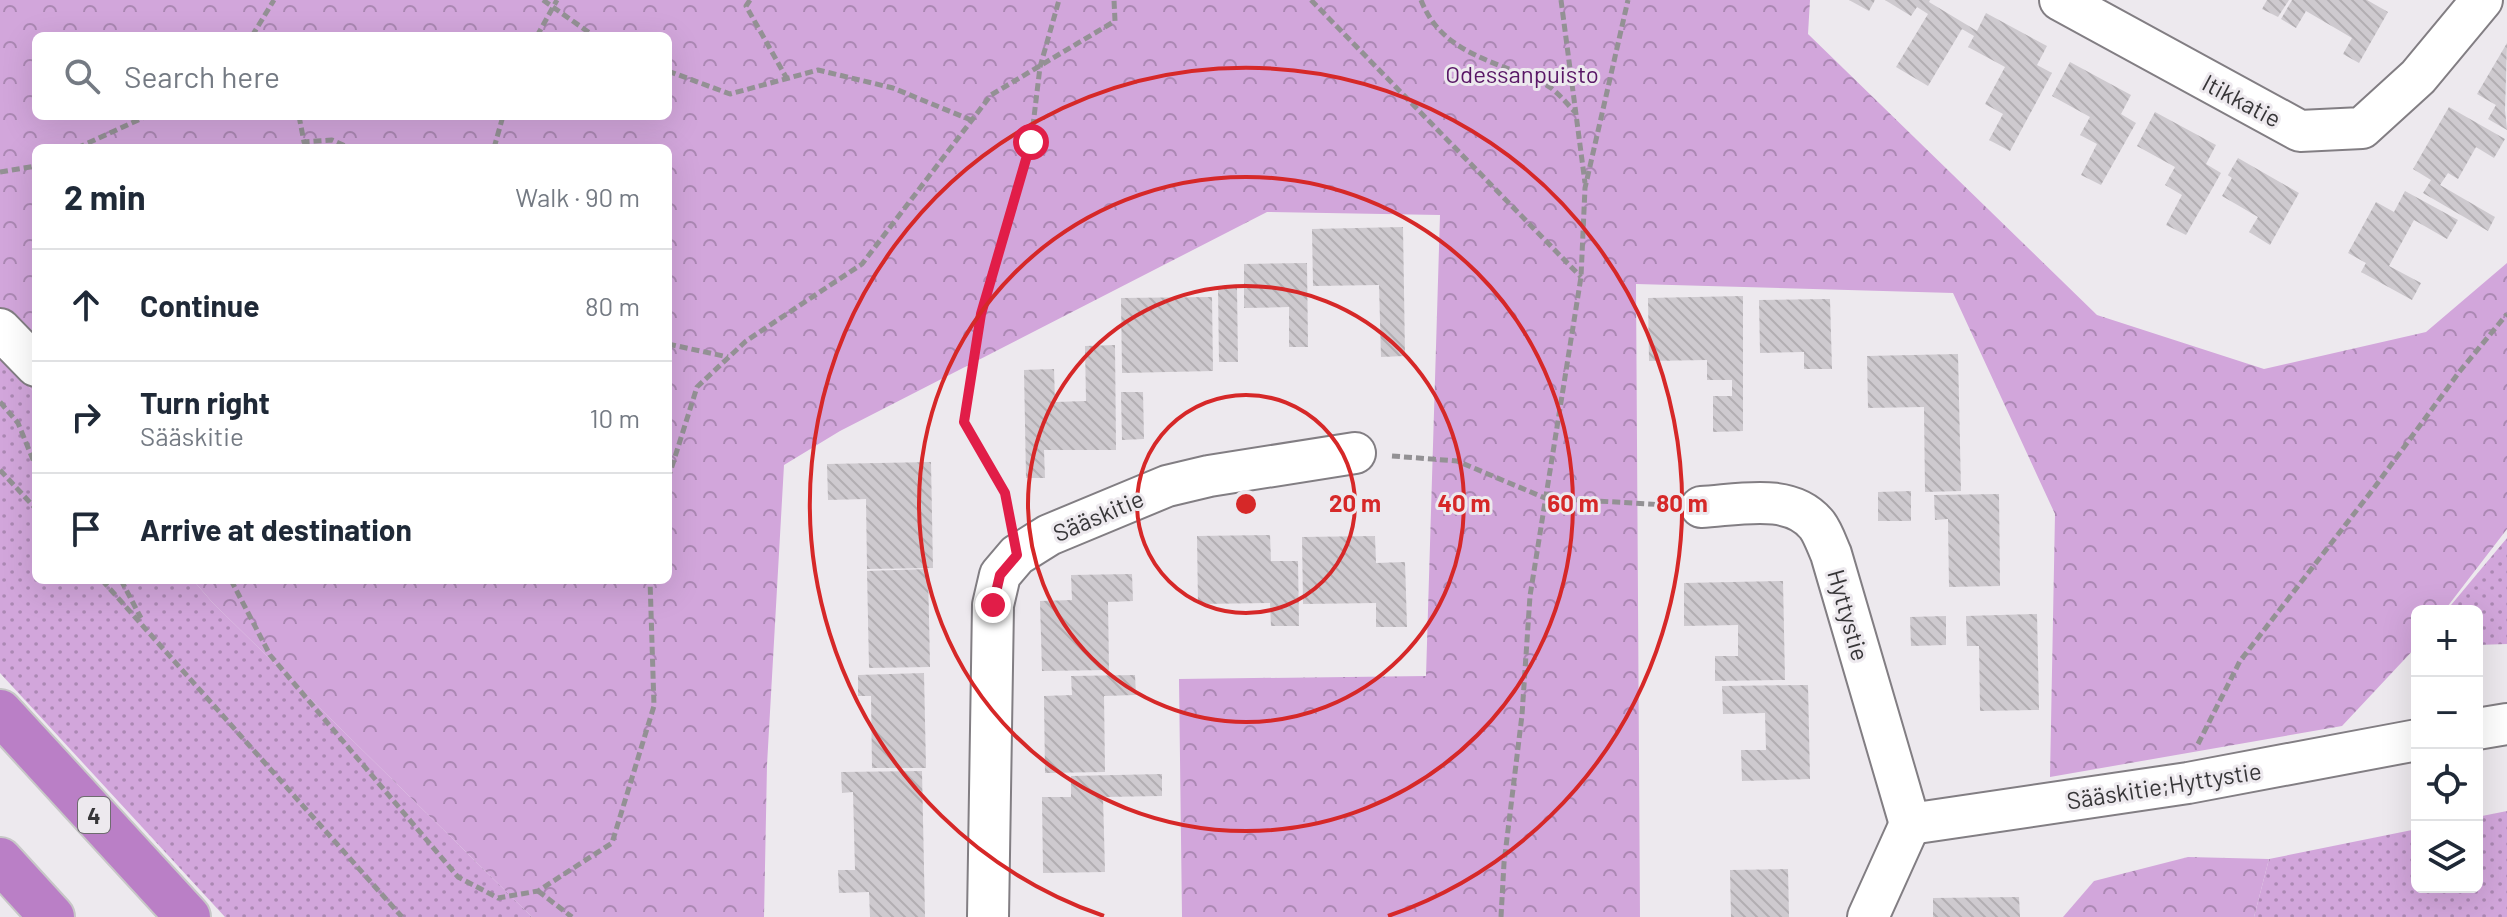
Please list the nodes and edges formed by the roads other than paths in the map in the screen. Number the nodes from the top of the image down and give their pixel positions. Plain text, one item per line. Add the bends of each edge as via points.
1 (2060, 0) edge
2 (2482, 0) edge
3 (0, 329) edge
4 (32, 362) edge
5 (1355, 453) road end
6 (1701, 507) road end
7 (0, 712) edge
8 (2507, 724) edge
9 (2483, 728) edge
10 (2411, 741) edge
11 (1910, 824) junction
12 (0, 860) edge
13 (52, 917) edge
14 (188, 917) edge
15 (988, 917) edge
16 (1868, 917) edge

1 - 2 street, Itikkatie via 2300,131 2362,128 2418,77
3 - 4 street
5 - 15 street, Sääskitie via 1167,486 1049,535 1017,555 1000,575 993,605
6 - 11 street, Hyttystie via 1774,503 1801,509 1818,527 1831,554
7 - 14 highway, 4
8 - 9 street
10 - 11 street, Sääskitie;Hyttystie via 2188,783
11 - 16 street
12 - 13 highway

